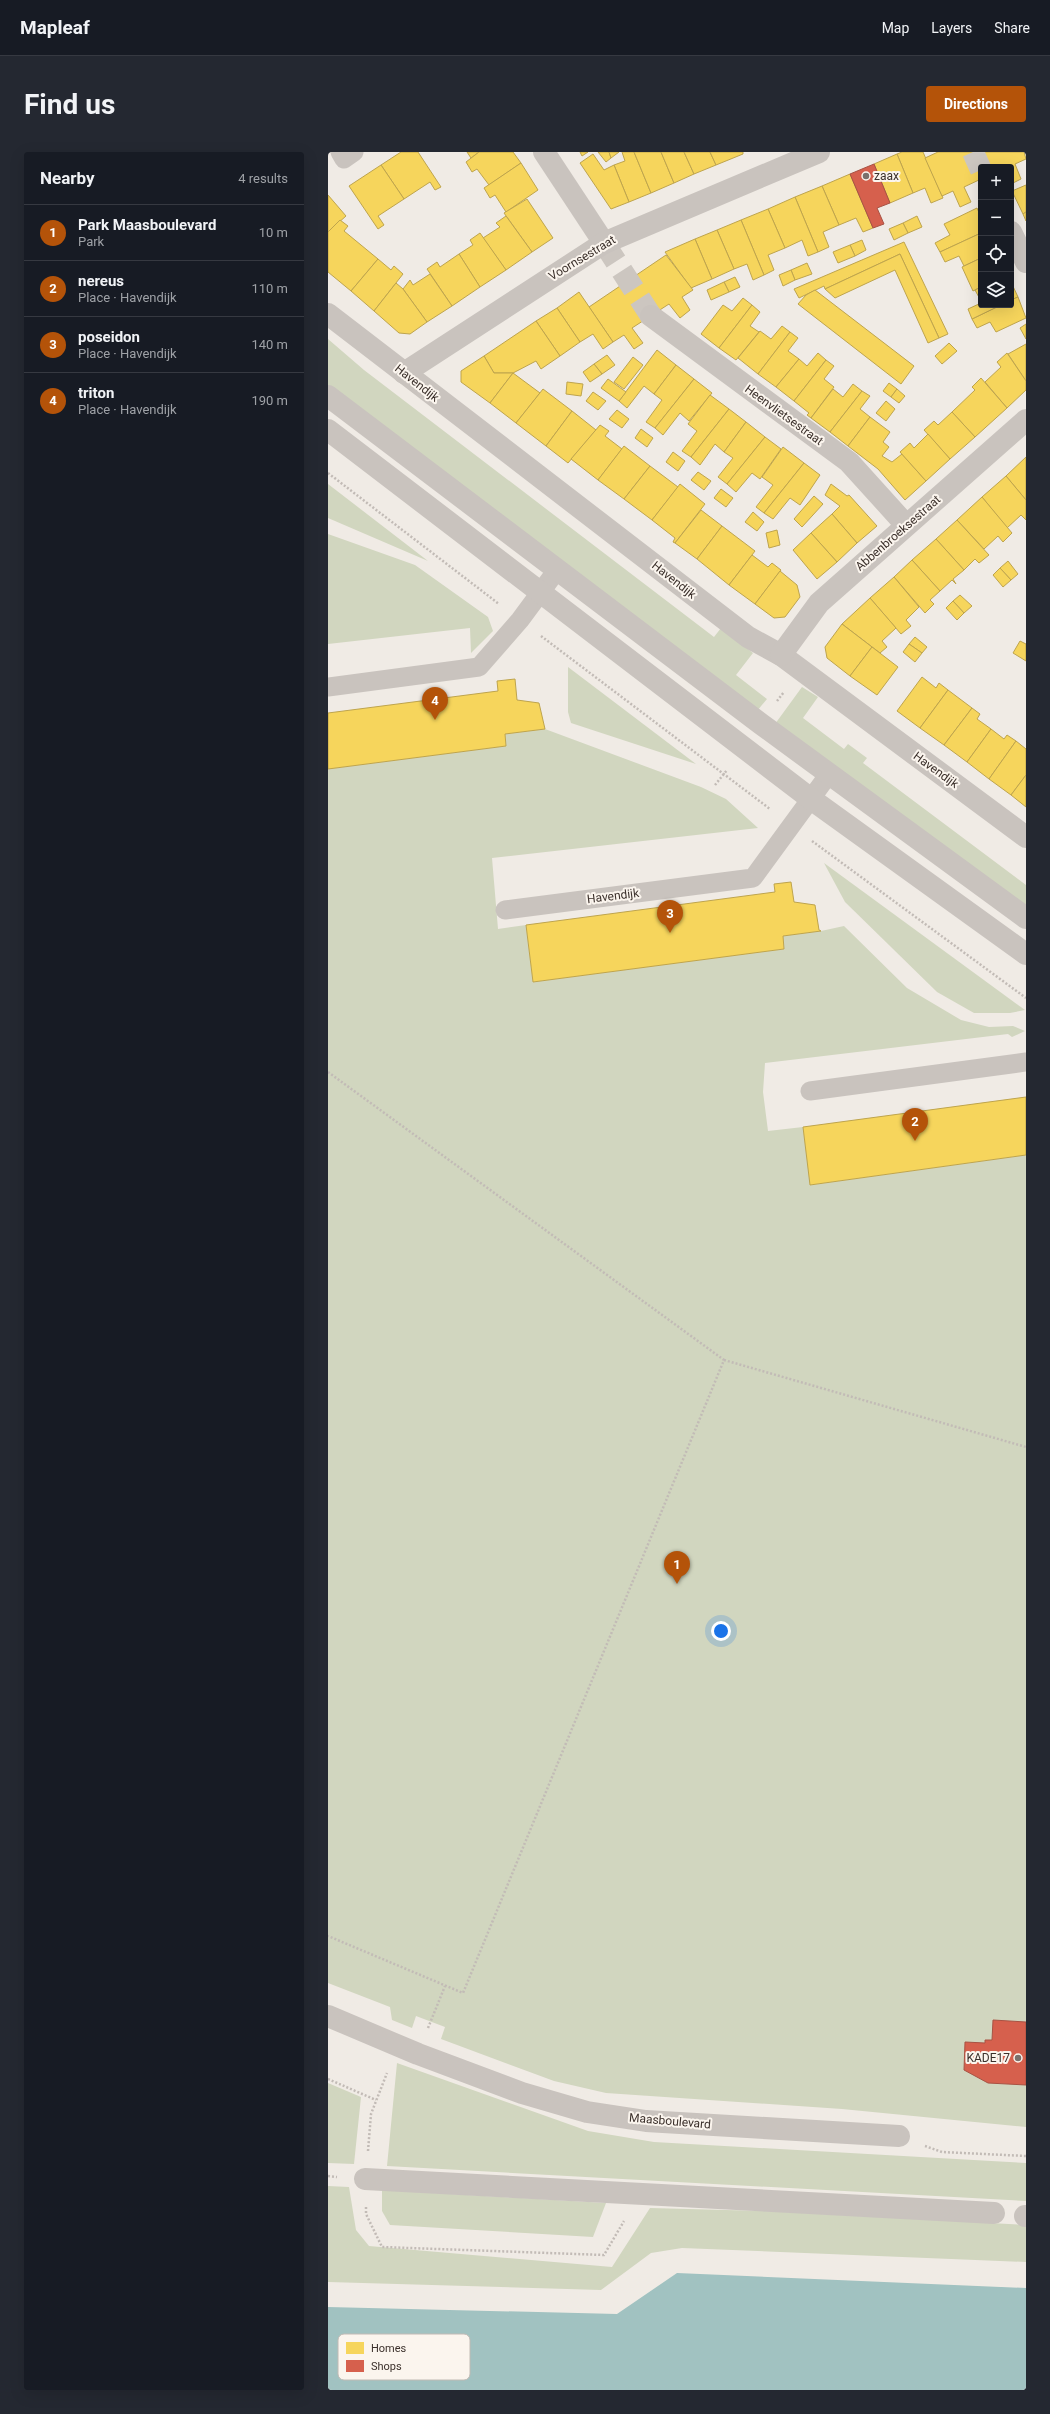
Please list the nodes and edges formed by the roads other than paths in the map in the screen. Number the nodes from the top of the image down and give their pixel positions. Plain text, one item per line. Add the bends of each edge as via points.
1 (340, 152) edge
2 (354, 152) edge
3 (544, 152) edge
4 (819, 152) edge
5 (777, 160) edge
6 (1013, 236) edge
7 (604, 242) junction
8 (1026, 262) edge
9 (328, 314) edge
10 (651, 316) tunnel mouth
11 (404, 373) junction
12 (328, 396) edge
13 (1026, 420) edge
14 (328, 430) edge
15 (906, 525) junction
16 (557, 570) junction
17 (540, 593) junction
18 (780, 655) junction
19 (328, 687) edge
20 (830, 774) junction
21 (811, 799) junction
22 (1026, 837) edge
23 (505, 910) dead end
24 (1026, 918) edge
25 (1026, 954) edge
26 (1026, 1062) edge
27 (810, 1091) dead end
28 (328, 2016) edge
29 (899, 2136) road end
30 (365, 2179) dead end
31 (994, 2213) dead end

1 - 2 lane via 344,159
3 - 7 street
4 - 5 street, Voornsestraat
5 - 7 street, Voornsestraat
6 - 8 street
7 - 11 street, Voornsestraat
9 - 11 street, Havendijk
10 - 15 street, Heenvlietsestraat via 849,462
11 - 18 street, Havendijk via 748,637
12 - 16 street
13 - 15 street, Abbenbroeksestraat
14 - 17 street
15 - 18 street, Abbenbroeksestraat via 819,603
16 - 17 lane
16 - 20 street
17 - 19 lane via 479,667
17 - 21 street
18 - 22 street, Havendijk
20 - 21 lane, Havendijk
20 - 24 street
21 - 23 lane, Havendijk via 753,878
21 - 25 street
26 - 27 lane
28 - 29 street, Maasboulevard via 418,2054 522,2093 587,2112 646,2121
30 - 31 street

